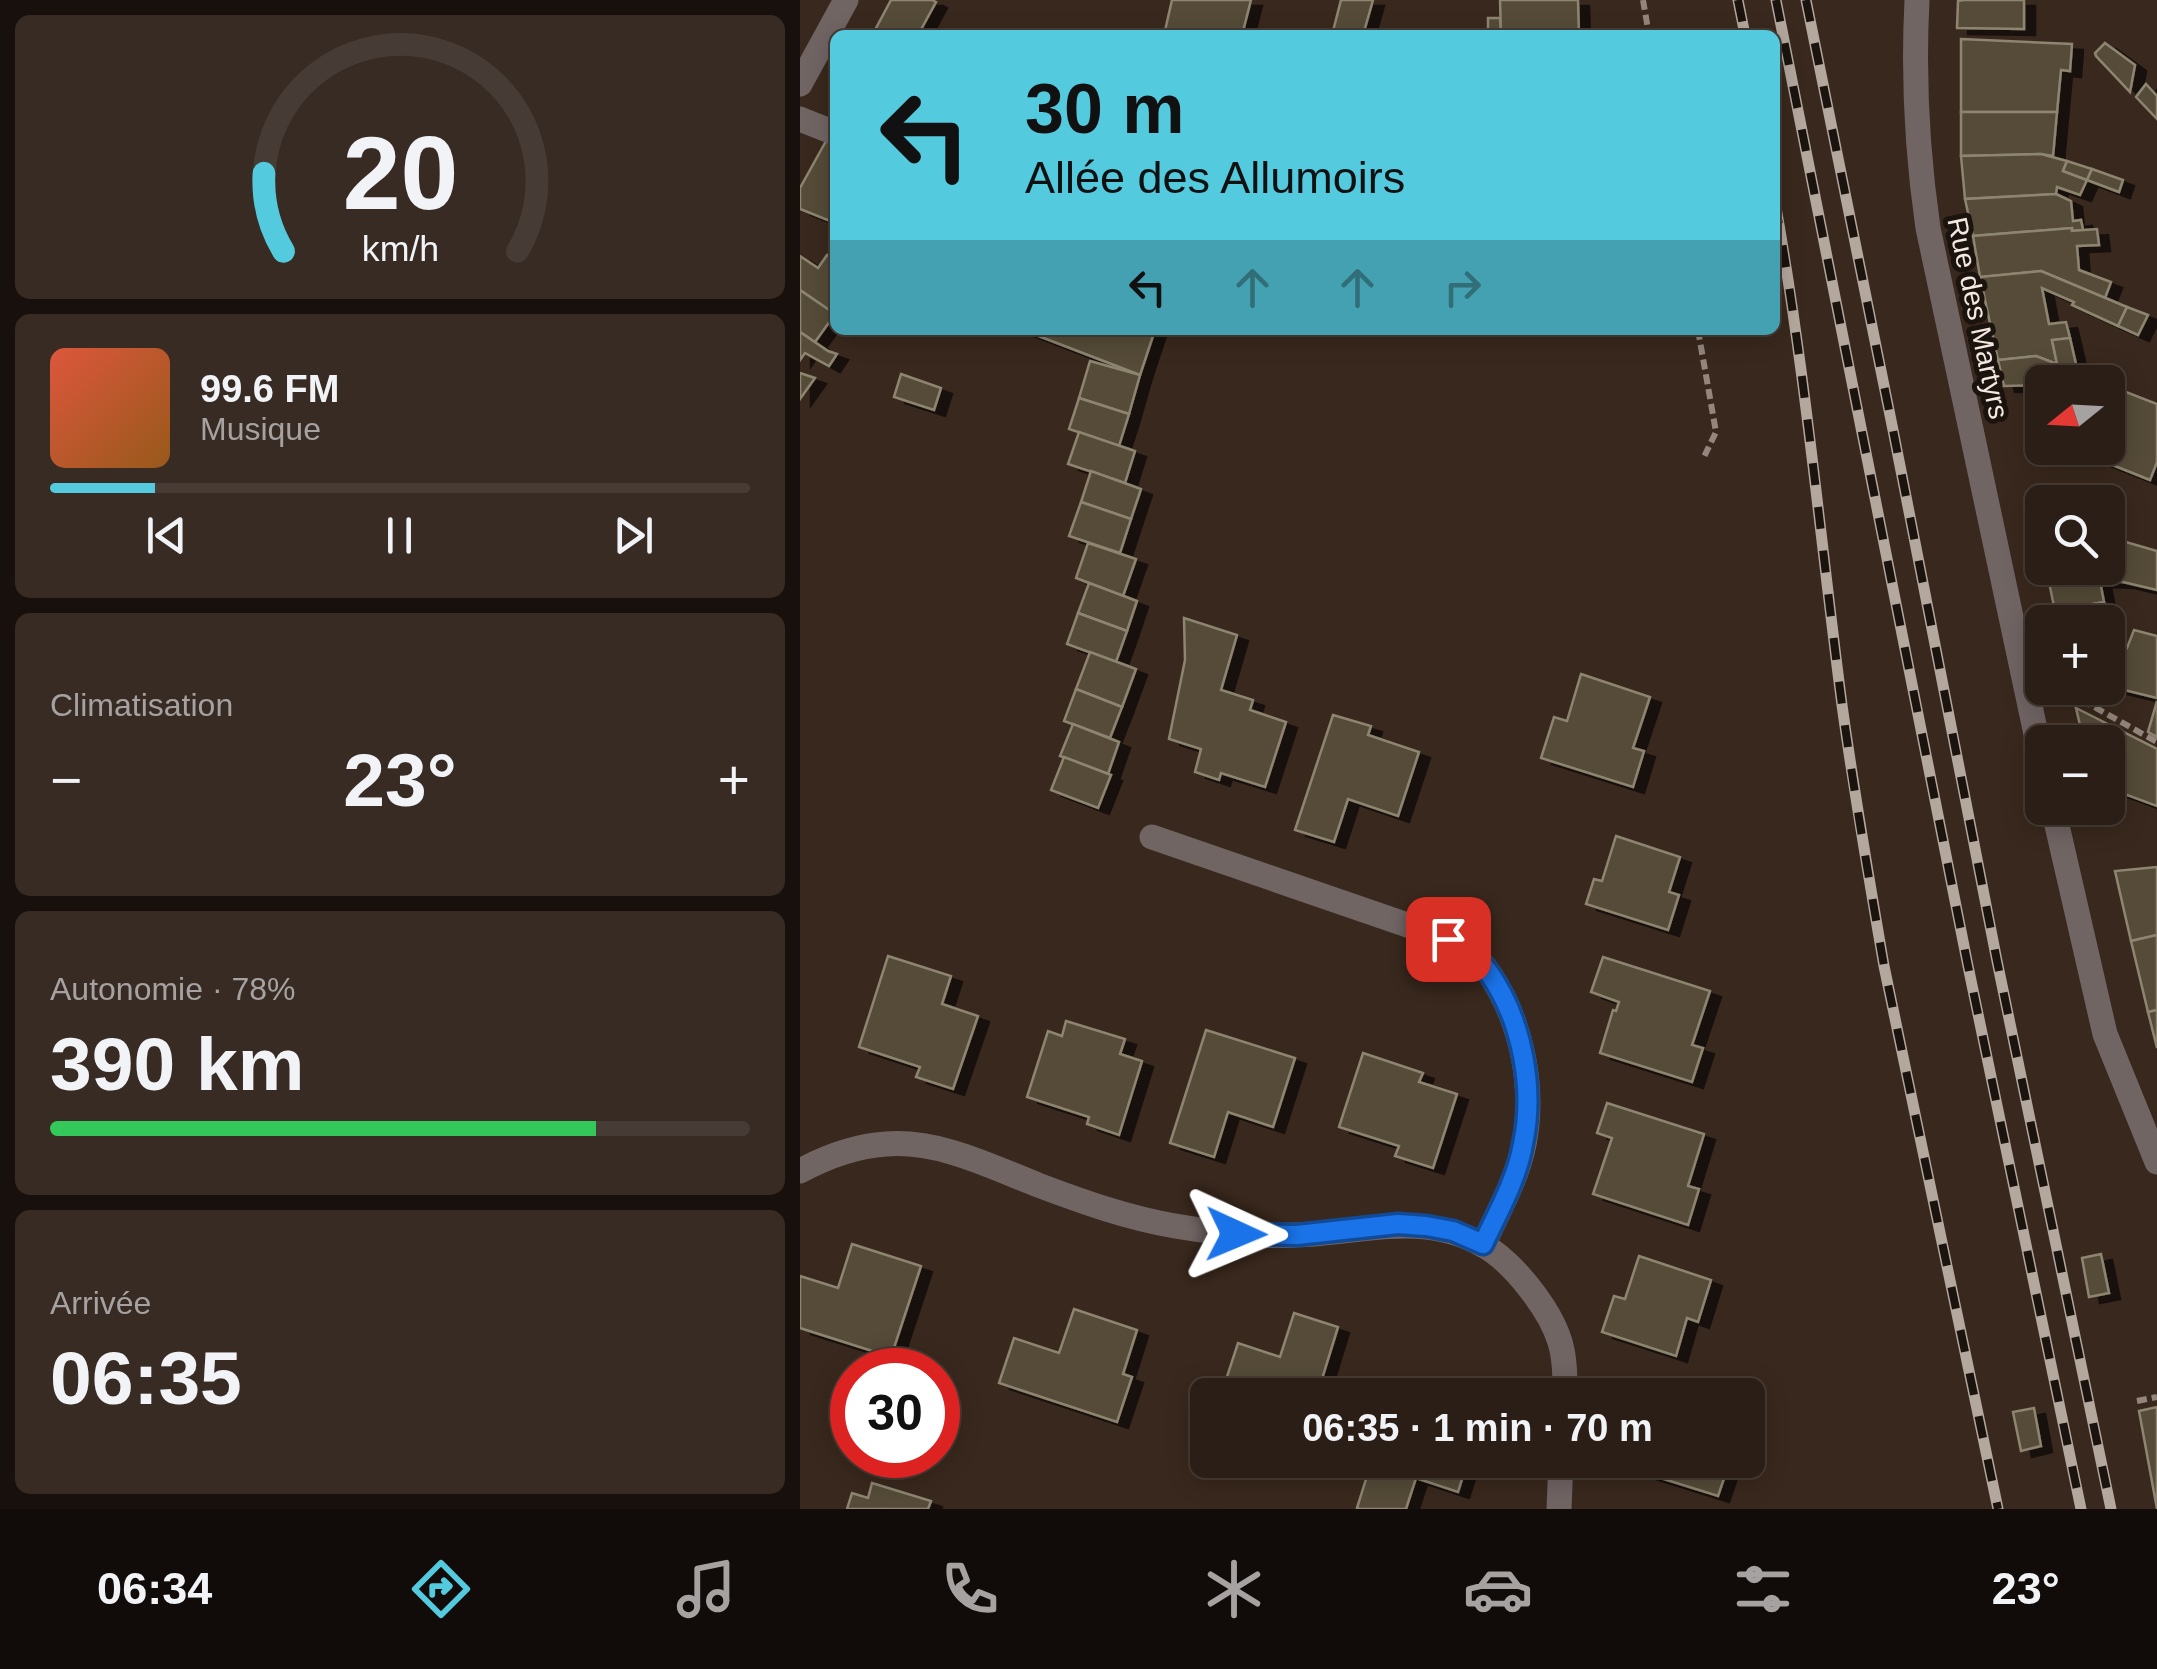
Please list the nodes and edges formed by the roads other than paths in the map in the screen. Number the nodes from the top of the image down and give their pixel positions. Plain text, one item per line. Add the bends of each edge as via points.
1 (846, 0) edge
2 (1917, 0) edge
3 (800, 84) edge
4 (800, 119) edge
5 (830, 132) edge
6 (2034, 725) edge
7 (2057, 825) edge
8 (1152, 837) dead end
9 (2157, 1162) edge
10 (800, 1171) edge
11 (1483, 1244) junction
12 (1564, 1378) edge
13 (1561, 1478) edge
14 (1560, 1509) edge

1 - 3 street
2 - 6 street, Rue des Martyrs via 1915,113 1928,228
4 - 5 street
7 - 9 street via 2104,1034
8 - 11 street via 1448,939 1488,971 1519,1039 1527,1114 1513,1178
10 - 11 street via 850,1150 924,1146 1113,1212 1211,1233 1297,1235 1398,1224 1453,1231
11 - 12 street via 1549,1316
13 - 14 street

